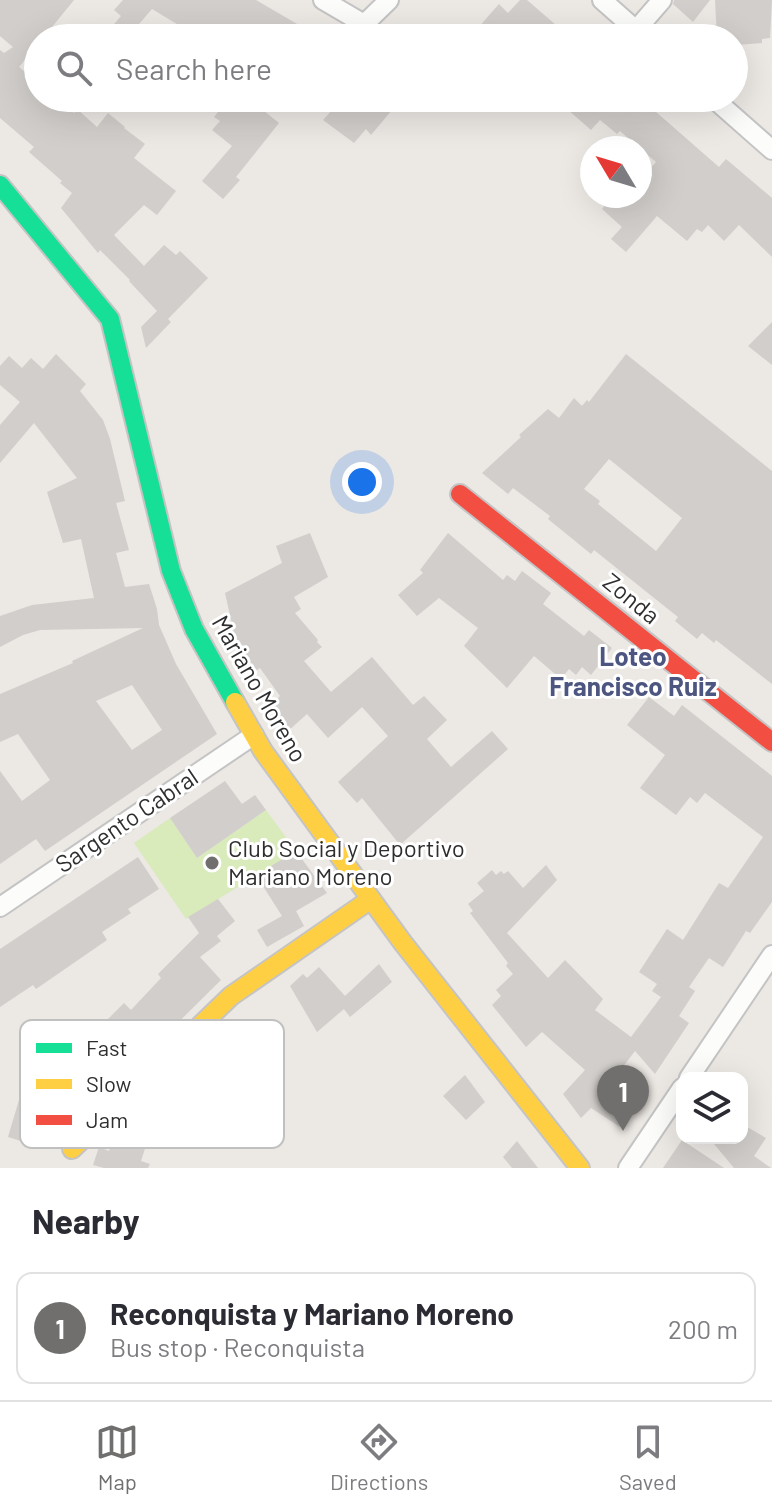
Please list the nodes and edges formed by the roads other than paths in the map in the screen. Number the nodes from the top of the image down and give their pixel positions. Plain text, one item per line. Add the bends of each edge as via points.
1 (323, 0) edge
2 (389, 0) edge
3 (602, 0) edge
4 (662, 0) edge
5 (364, 24) joint
6 (630, 24) edge
7 (647, 24) edge
8 (729, 112) edge
9 (772, 150) edge
10 (0, 185) edge
11 (460, 494) dead end
12 (254, 735) junction
13 (772, 742) edge
14 (371, 899) junction
15 (0, 907) edge
16 (772, 955) edge
17 (206, 1020) edge
18 (693, 1072) edge
19 (676, 1097) edge
20 (580, 1168) edge
21 (628, 1168) edge

1 - 5 street
2 - 5 street
3 - 6 street
4 - 7 street
8 - 9 street
10 - 12 street, Mariano Moreno via 110,319 171,571 194,629
11 - 13 street, Zonda
12 - 14 street, Mariano Moreno
12 - 15 street, Sargento Cabral
14 - 17 street via 231,996
14 - 20 street, Mariano Moreno
16 - 18 street
19 - 21 street

